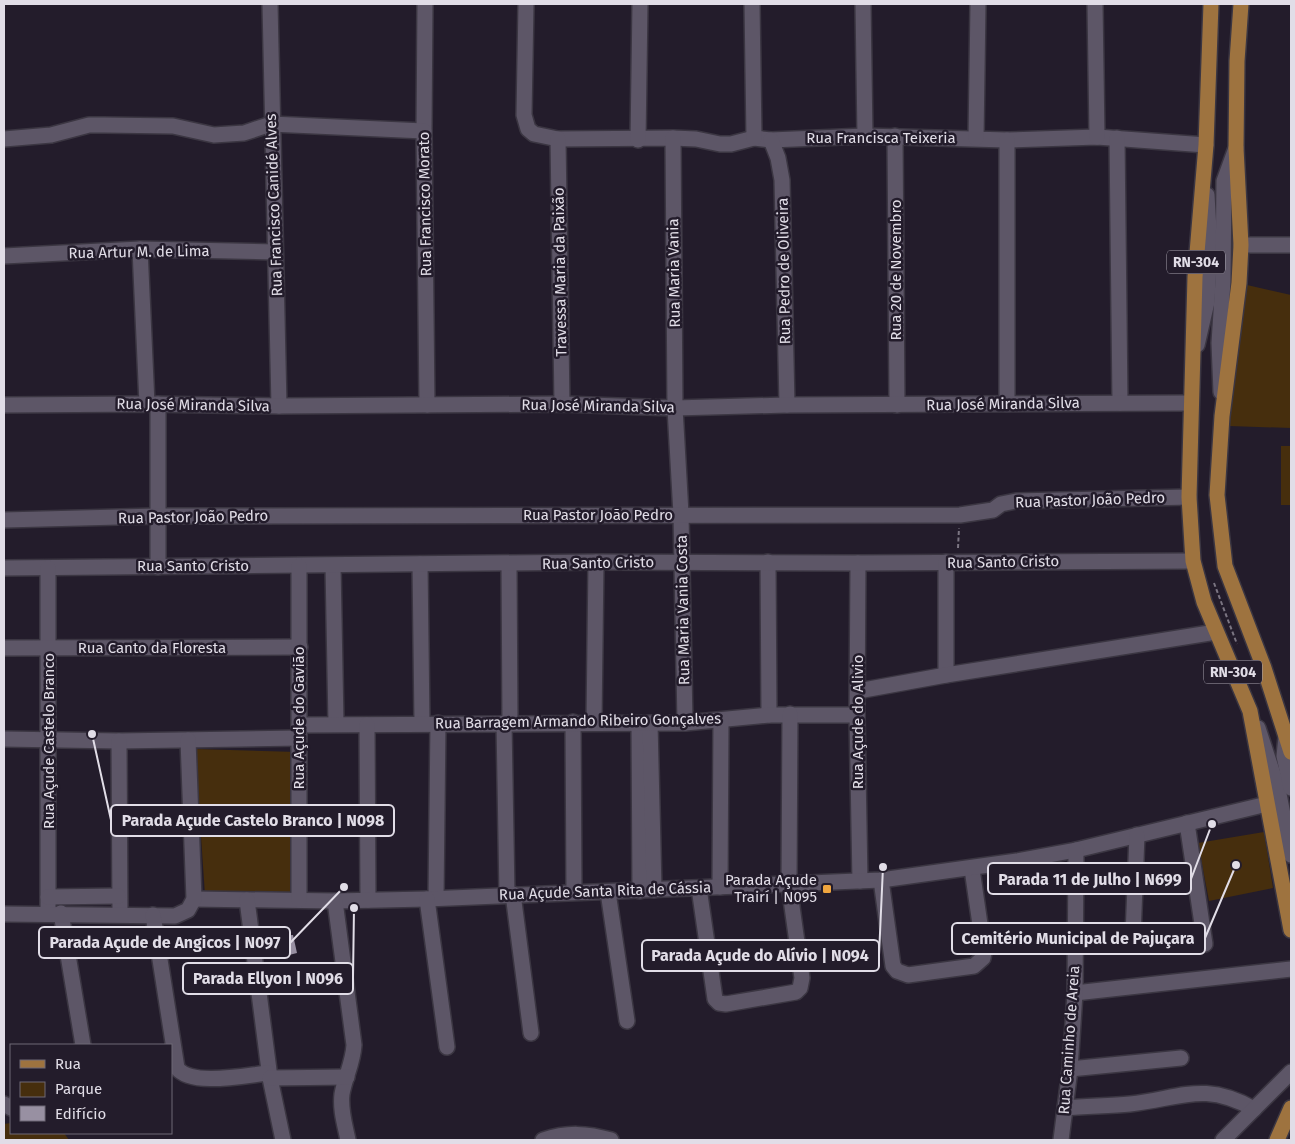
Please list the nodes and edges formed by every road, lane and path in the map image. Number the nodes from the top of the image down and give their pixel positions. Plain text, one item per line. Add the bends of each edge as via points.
1 (270, 4) edge
2 (425, 4) edge
3 (526, 4) edge
4 (640, 4) edge
5 (752, 4) edge
6 (864, 4) edge
7 (978, 4) edge
8 (1095, 4) edge
9 (1211, 4) edge
10 (1241, 4) edge
11 (271, 124) junction
12 (424, 131) junction
13 (864, 136) junction
14 (895, 136) junction
15 (1097, 137) junction
16 (673, 138) junction
17 (754, 138) junction
18 (976, 138) junction
19 (1117, 138) junction
20 (4, 139) edge
21 (558, 139) junction
22 (638, 140) junction
23 (771, 140) junction
24 (1007, 140) junction
25 (1206, 145) junction
26 (1236, 148) junction
27 (1241, 245) junction
28 (1291, 245) edge
29 (140, 249) junction
30 (275, 252) junction
31 (4, 256) edge
32 (1120, 402) junction
33 (1191, 403) junction
34 (152, 404) junction
35 (562, 404) junction
36 (1007, 404) junction
37 (4, 405) edge
38 (427, 405) junction
39 (787, 405) junction
40 (897, 405) junction
41 (279, 406) junction
42 (675, 408) junction
43 (1222, 416) junction
44 (1189, 497) junction
45 (681, 514) junction
46 (157, 516) junction
47 (960, 516) junction
48 (4, 520) edge
49 (1193, 561) junction
50 (596, 562) junction
51 (682, 562) junction
52 (768, 562) junction
53 (952, 562) junction
54 (420, 564) junction
55 (509, 564) junction
56 (858, 564) junction
57 (158, 566) junction
58 (299, 566) junction
59 (333, 566) junction
60 (4, 568) edge
61 (48, 568) junction
62 (1216, 632) junction
63 (4, 648) edge
64 (49, 648) junction
65 (300, 648) junction
66 (946, 675) junction
67 (858, 691) junction
68 (1250, 711) junction
69 (790, 714) junction
70 (769, 715) junction
71 (857, 715) junction
72 (722, 720) junction
73 (573, 722) junction
74 (594, 722) junction
75 (422, 723) junction
76 (438, 723) junction
77 (507, 723) junction
78 (644, 723) junction
79 (685, 723) junction
80 (336, 724) junction
81 (367, 725) junction
82 (299, 731) junction
83 (1286, 737) junction
84 (4, 739) edge
85 (50, 740) junction
86 (188, 740) junction
87 (119, 741) junction
88 (1291, 752) edge
89 (1291, 788) edge
90 (1267, 804) junction
91 (1187, 823) junction
92 (1137, 835) junction
93 (1076, 850) junction
94 (1291, 855) edge
95 (972, 869) junction
96 (881, 880) junction
97 (860, 881) junction
98 (789, 885) junction
99 (720, 887) junction
100 (699, 888) junction
101 (647, 890) junction
102 (574, 892) junction
103 (608, 892) junction
104 (510, 895) junction
105 (118, 896) junction
106 (48, 897) junction
107 (194, 898) junction
108 (432, 899) junction
109 (247, 900) junction
110 (299, 900) junction
111 (368, 900) junction
112 (335, 901) junction
113 (54, 913) junction
114 (4, 914) edge
115 (120, 914) junction
116 (153, 915) junction
117 (1291, 930) edge
118 (1134, 936) dead end
119 (1205, 944) dead end
120 (1291, 969) edge
121 (1075, 993) junction
122 (626, 1021) dead end
123 (531, 1033) dead end
124 (83, 1044) edge
125 (448, 1047) dead end
126 (1181, 1058) dead end
127 (1070, 1069) junction
128 (1291, 1072) edge
129 (269, 1075) junction
130 (347, 1077) junction
131 (1065, 1108) junction
132 (1291, 1108) edge
133 (1254, 1109) junction
134 (283, 1140) edge
135 (348, 1140) edge
136 (543, 1140) edge
137 (611, 1140) edge
138 (1061, 1140) edge
139 (1223, 1140) edge
140 (1277, 1140) edge

1 - 11 street, Rua Francisco Canidé Alves
2 - 12 street, Rua Francisco Morato
3 - 21 street, Rua Francisca Teixeria via 525,125 534,134
4 - 22 street
5 - 17 street
6 - 13 street
7 - 18 street
8 - 15 street
9 - 25 main road, RN-304
10 - 26 main road, RN-304
11 - 12 street
11 - 20 street via 257,130 222,135 173,126 89,125 51,135
11 - 30 street, Rua Francisco Canidé Alves
12 - 38 street, Rua Francisco Morato
13 - 14 street, Rua Francisca Teixeria
13 - 23 street, Rua Francisca Teixeria
14 - 18 street, Rua Francisca Teixeria
14 - 40 street, Rua 20 de Novembro
15 - 19 street, Rua Francisca Teixeria
15 - 24 street, Rua Francisca Teixeria
16 - 17 street, Rua Francisca Teixeria via 731,144
16 - 22 street, Rua Francisca Teixeria
16 - 42 street, Rua Maria Vania
17 - 23 street, Rua Francisca Teixeria
18 - 24 street, Rua Francisca Teixeria
19 - 25 street, Rua Francisca Teixeria
19 - 32 street
21 - 22 street, Rua Francisca Teixeria
21 - 35 street, Travessa Maria da Paixão
23 - 39 street, Rua Pedro de Oliveira via 782,180
24 - 36 street
25 - 33 main road, RN-304 via 1195,277
26 - 27 main road, RN-304
26 - 43 street via 1224,181 1219,343
27 - 28 street
27 - 43 main road, RN-304
29 - 30 street, Rua Artur M. de Lima
29 - 31 street, Rua Artur M. de Lima
29 - 34 street
30 - 41 street, Rua Francisco Canidé Alves
32 - 33 street, Rua José Miranda Silva
32 - 36 street, Rua José Miranda Silva
33 - 44 main road, RN-304
34 - 37 street, Rua José Miranda Silva
34 - 41 street, Rua José Miranda Silva
34 - 46 street
35 - 38 street, Rua José Miranda Silva
35 - 42 street, Rua José Miranda Silva
36 - 40 street, Rua José Miranda Silva
38 - 41 street, Rua José Miranda Silva
39 - 40 street, Rua José Miranda Silva
39 - 42 street, Rua José Miranda Silva
42 - 45 street, Rua Maria Vania Costa
43 - 83 main road, RN-304 via 1217,495 1225,566
44 - 47 street, Rua Pastor João Pedro via 1016,501 1001,504 993,510
44 - 49 main road, RN-304
45 - 46 street, Rua Pastor João Pedro
45 - 47 street, Rua Pastor João Pedro
45 - 51 street, Rua Maria Vania Costa
46 - 48 street, Rua Pastor João Pedro
46 - 57 street
47 - 53 path
49 - 53 street, Rua Santo Cristo
49 - 62 main road, RN-304
50 - 51 street, Rua Santo Cristo
50 - 55 street, Rua Santo Cristo
50 - 74 street
51 - 52 street, Rua Santo Cristo
51 - 79 street, Rua Maria Vania Costa
52 - 56 street, Rua Santo Cristo
52 - 70 street
53 - 56 street, Rua Santo Cristo
53 - 66 street
54 - 55 street, Rua Santo Cristo
54 - 59 street, Rua Santo Cristo
54 - 75 street
55 - 77 street
56 - 67 street, Rua Açude do Alivio
57 - 58 street, Rua Santo Cristo
57 - 61 street, Rua Santo Cristo
58 - 59 street, Rua Santo Cristo
58 - 65 street, Rua Açude do Gavião
59 - 80 street
60 - 61 street, Rua Santo Cristo
61 - 64 street, Rua Açude Castelo Branco
62 - 66 street
62 - 68 main road, RN-304
63 - 64 street, Rua Canto da Floresta
64 - 65 street, Rua Canto da Floresta
64 - 85 street, Rua Açude Castelo Branco
65 - 82 street, Rua Açude do Gavião
66 - 67 street
67 - 71 street, Rua Açude do Alivio
68 - 90 main road, RN-304
68 - 94 street via 1278,789
69 - 70 street, Rua Barragem Armando Ribeiro Gonçalves
69 - 71 street, Rua Barragem Armando Ribeiro Gonçalves
69 - 98 street
70 - 72 street, Rua Barragem Armando Ribeiro Gonçalves
71 - 97 street, Rua Açude do Alivio
72 - 79 street, Rua Barragem Armando Ribeiro Gonçalves
72 - 99 street
73 - 74 street, Rua Barragem Armando Ribeiro Gonçalves
73 - 77 street, Rua Barragem Armando Ribeiro Gonçalves
73 - 102 street
74 - 78 street, Rua Barragem Armando Ribeiro Gonçalves
75 - 76 street, Rua Barragem Armando Ribeiro Gonçalves
75 - 81 street, Rua Barragem Armando Ribeiro Gonçalves
76 - 77 street, Rua Barragem Armando Ribeiro Gonçalves
76 - 108 street
77 - 104 street
78 - 79 street, Rua Barragem Armando Ribeiro Gonçalves
78 - 101 street
80 - 81 street, Rua Barragem Armando Ribeiro Gonçalves
80 - 82 street, Rua Barragem Armando Ribeiro Gonçalves
81 - 111 street
82 - 86 street, Rua Barragem Armando Ribeiro Gonçalves
82 - 110 street, Rua Açude do Gavião
83 - 88 main road, RN-304
83 - 89 street via 1284,756
84 - 85 street, Rua Barragem Armando Ribeiro Gonçalves
85 - 87 street, Rua Barragem Armando Ribeiro Gonçalves
85 - 106 street, Rua Açude Castelo Branco
86 - 87 street, Rua Barragem Armando Ribeiro Gonçalves
86 - 107 street
87 - 105 street
90 - 91 street, Rua Açude Santa Rita de Cássia
90 - 117 main road, RN-304
91 - 92 street, Rua Açude Santa Rita de Cássia
91 - 119 street
92 - 93 street, Rua Açude Santa Rita de Cássia
92 - 118 street
93 - 95 street, Rua Açude Santa Rita de Cássia
93 - 121 street, Rua Caminho de Areia
95 - 96 street, Rua Açude Santa Rita de Cássia
95 - 96 street via 983,958 974,966 908,974 897,971 893,966
96 - 97 street, Rua Açude Santa Rita de Cássia
97 - 98 street, Rua Açude Santa Rita de Cássia
98 - 99 street, Rua Açude Santa Rita de Cássia
98 - 100 street via 802,978 800,988 796,992 726,1004 720,1003 713,994
99 - 100 street, Rua Açude Santa Rita de Cássia
100 - 101 street, Rua Açude Santa Rita de Cássia
101 - 103 street, Rua Açude Santa Rita de Cássia
102 - 103 street, Rua Açude Santa Rita de Cássia
102 - 104 street, Rua Açude Santa Rita de Cássia
103 - 122 street
104 - 108 street, Rua Açude Santa Rita de Cássia
104 - 123 street
105 - 106 street
105 - 115 street
106 - 113 street, Rua Açude Castelo Branco
107 - 109 street, Rua Açude Santa Rita de Cássia
107 - 116 street via 188,910 179,915
108 - 111 street, Rua Açude Santa Rita de Cássia
108 - 125 street
109 - 110 street, Rua Açude Santa Rita de Cássia
109 - 129 street
110 - 112 street, Rua Açude Santa Rita de Cássia
111 - 112 street, Rua Açude Santa Rita de Cássia
112 - 130 street via 354,1045
113 - 114 street
113 - 115 street
113 - 124 street, Rua Açude Castelo Branco
115 - 116 street
116 - 129 street via 177,1068 187,1076 199,1079
120 - 121 street
121 - 127 street, Rua Caminho de Areia
126 - 127 street
127 - 131 street, Rua Caminho de Areia
128 - 133 street
129 - 130 street
129 - 134 street
130 - 135 street via 342,1104
131 - 133 street via 1130,1104 1202,1093 1233,1097
131 - 138 street, Rua Caminho de Areia
132 - 140 main road
133 - 139 street
136 - 137 street via 564,1134

